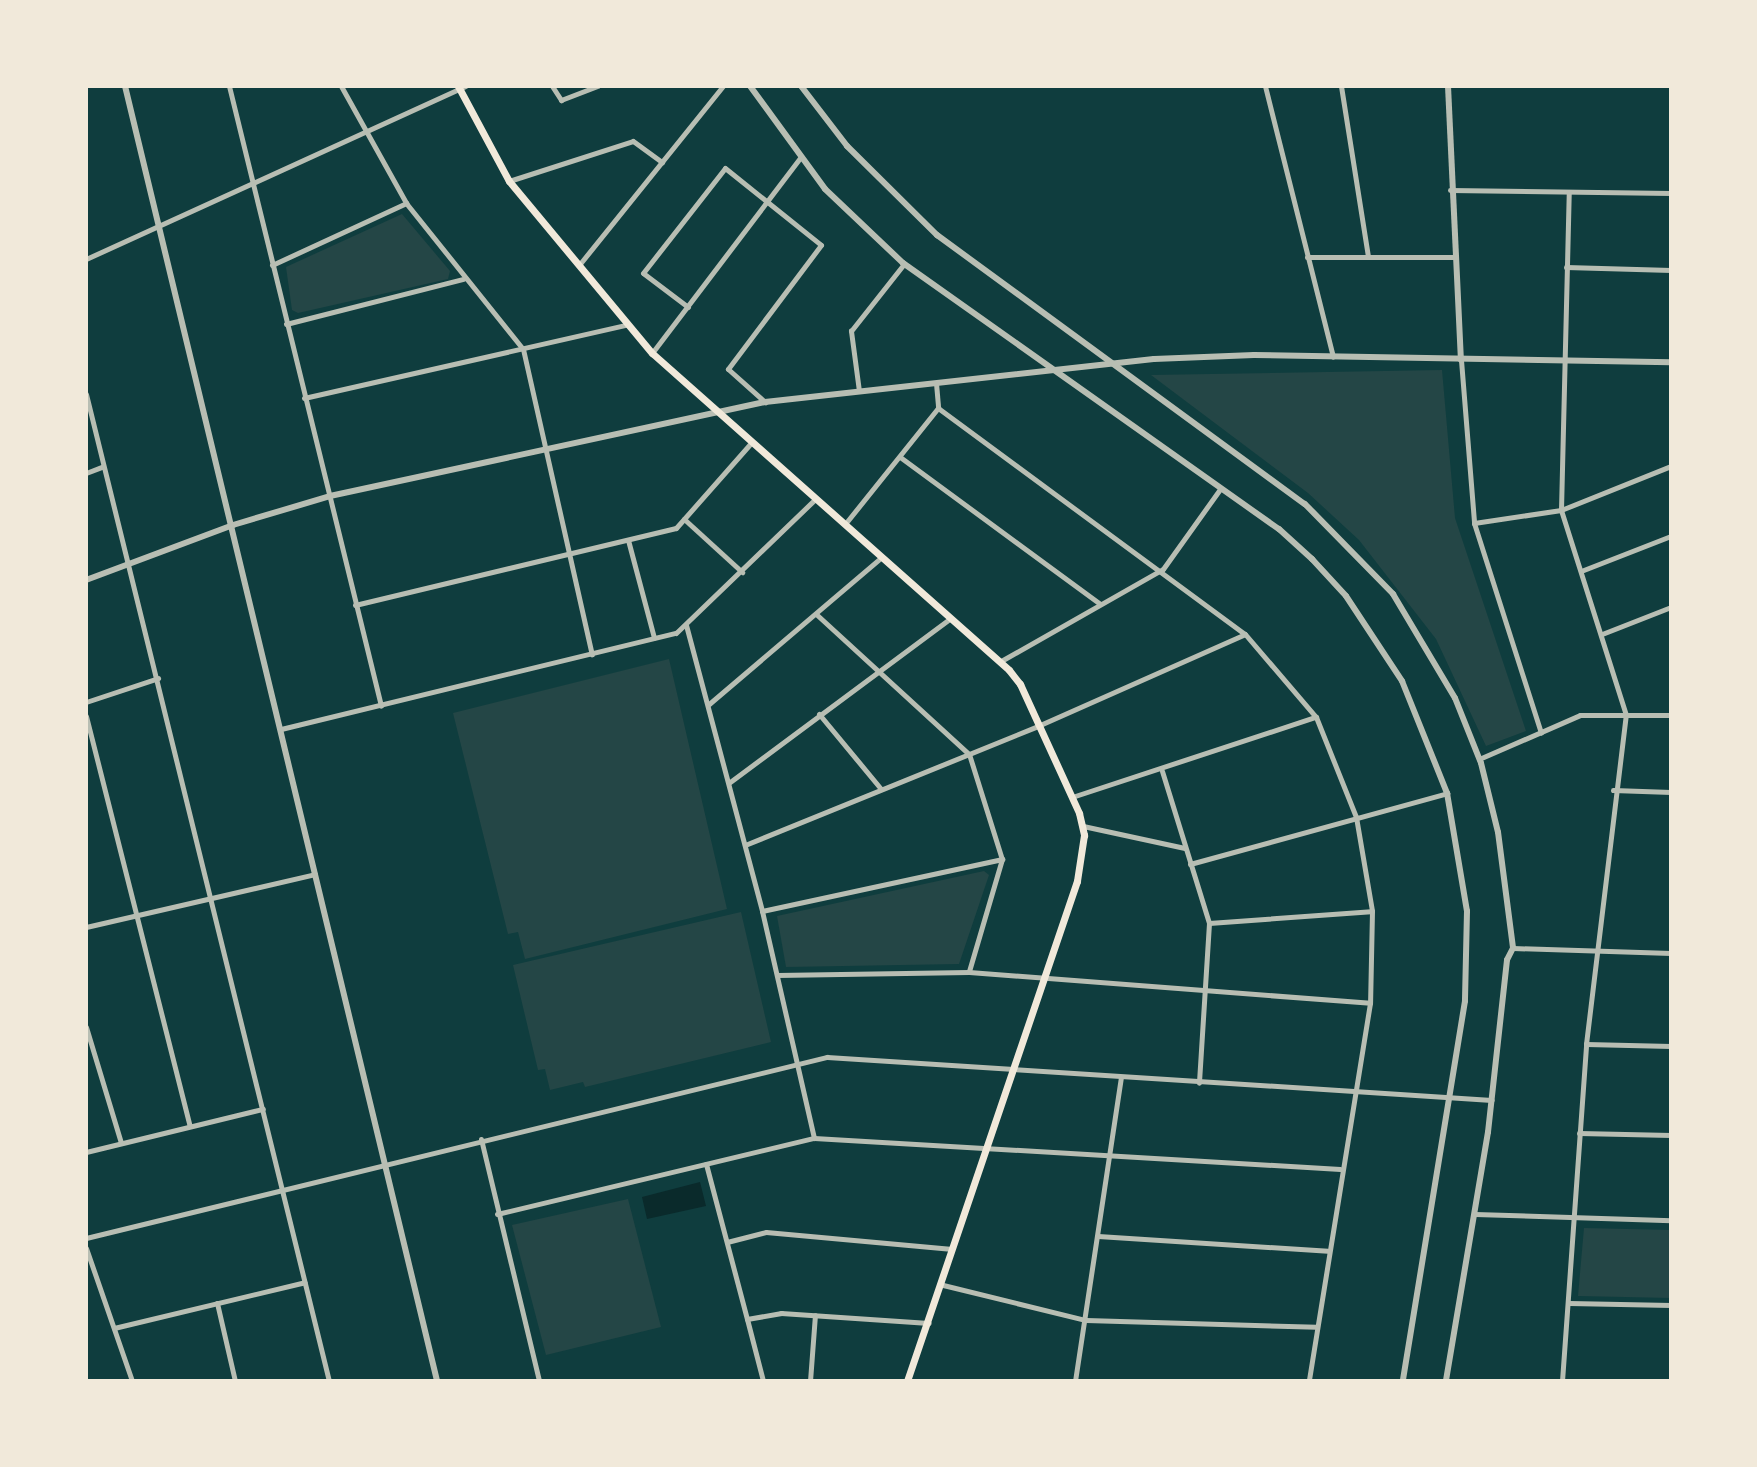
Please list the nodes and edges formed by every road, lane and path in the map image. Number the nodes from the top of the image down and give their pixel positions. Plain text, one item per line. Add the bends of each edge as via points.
1 (125, 86) edge
2 (229, 86) edge
3 (341, 86) edge
4 (552, 86) edge
5 (597, 86) edge
6 (723, 86) edge
7 (750, 86) edge
8 (801, 86) edge
9 (1265, 86) edge
10 (1341, 86) edge
11 (1448, 86) edge
12 (461, 87) edge
13 (367, 131) junction
14 (800, 158) junction
15 (662, 162) junction
16 (509, 181) junction
17 (254, 183) junction
18 (1450, 190) junction
19 (1569, 192) junction
20 (1671, 193) edge
21 (767, 200) junction
22 (406, 203) junction
23 (161, 225) junction
24 (1307, 257) junction
25 (1368, 257) junction
26 (1453, 257) junction
27 (86, 259) edge
28 (904, 264) junction
29 (272, 265) junction
30 (578, 265) junction
31 (1566, 267) junction
32 (1671, 270) edge
33 (464, 279) junction
34 (688, 307) junction
35 (286, 324) junction
36 (626, 325) junction
37 (523, 349) junction
38 (652, 353) junction
39 (1333, 357) junction
40 (1461, 360) junction
41 (1568, 360) junction
42 (1671, 362) edge
43 (1111, 363) junction
44 (1046, 368) junction
45 (935, 382) junction
46 (859, 391) junction
47 (86, 394) edge
48 (304, 398) junction
49 (765, 402) junction
50 (938, 408) junction
51 (712, 411) junction
52 (750, 444) junction
53 (544, 448) junction
54 (900, 457) junction
55 (1671, 466) edge
56 (102, 467) junction
57 (86, 473) edge
58 (1220, 489) junction
59 (330, 496) junction
60 (814, 500) junction
61 (1561, 510) junction
62 (684, 519) junction
63 (1474, 523) junction
64 (845, 524) junction
65 (233, 525) junction
66 (1671, 536) edge
67 (628, 540) junction
68 (570, 553) junction
69 (885, 555) junction
70 (131, 564) junction
71 (1163, 569) junction
72 (1581, 571) junction
73 (742, 572) junction
74 (86, 580) edge
75 (1100, 604) junction
76 (355, 605) junction
77 (1671, 607) edge
78 (816, 614) junction
79 (953, 617) junction
80 (686, 625) junction
81 (1245, 634) junction
82 (1602, 634) junction
83 (654, 638) junction
84 (592, 654) junction
85 (1001, 661) junction
86 (877, 670) junction
87 (158, 678) junction
88 (86, 702) edge
89 (709, 704) junction
90 (381, 706) junction
91 (819, 714) junction
92 (1626, 715) junction
93 (1671, 715) edge
94 (86, 716) edge
95 (1316, 717) junction
96 (1040, 725) junction
97 (281, 729) junction
98 (1541, 733) junction
99 (969, 754) junction
100 (1479, 759) junction
101 (1162, 771) junction
102 (730, 782) junction
103 (881, 789) junction
104 (1613, 790) junction
105 (1671, 792) edge
106 (1447, 793) junction
107 (1071, 798) junction
108 (1356, 817) junction
109 (1083, 826) junction
110 (745, 845) junction
111 (1185, 848) junction
112 (1002, 859) junction
113 (1190, 864) junction
114 (316, 874) junction
115 (212, 896) junction
116 (762, 911) junction
117 (1372, 911) junction
118 (135, 915) junction
119 (1209, 923) junction
120 (86, 927) edge
121 (1513, 948) junction
122 (1598, 952) junction
123 (1671, 953) edge
124 (969, 972) junction
125 (777, 975) junction
126 (1046, 977) junction
127 (1205, 989) junction
128 (1370, 1003) junction
129 (86, 1027) edge
130 (1586, 1044) junction
131 (1671, 1046) edge
132 (798, 1063) junction
133 (1016, 1072) junction
134 (1121, 1078) junction
135 (1199, 1083) junction
136 (1354, 1093) junction
137 (1448, 1097) junction
138 (1492, 1100) junction
139 (263, 1109) junction
140 (190, 1126) junction
141 (1579, 1133) junction
142 (1671, 1135) edge
143 (814, 1138) junction
144 (481, 1139) junction
145 (121, 1143) junction
146 (987, 1151) junction
147 (86, 1152) edge
148 (1109, 1158) junction
149 (385, 1162) junction
150 (706, 1164) junction
151 (1340, 1169) junction
152 (283, 1187) junction
153 (497, 1214) junction
154 (1475, 1214) junction
155 (1576, 1217) junction
156 (1671, 1220) edge
157 (1098, 1236) junction
158 (86, 1238) edge
159 (727, 1242) junction
160 (86, 1248) edge
161 (954, 1249) junction
162 (1328, 1251) junction
163 (305, 1282) junction
164 (943, 1285) junction
165 (217, 1303) junction
166 (1569, 1303) junction
167 (1671, 1305) edge
168 (815, 1315) junction
169 (747, 1319) junction
170 (1086, 1320) junction
171 (929, 1323) junction
172 (1316, 1327) junction
173 (114, 1328) junction
174 (132, 1381) edge
175 (235, 1381) edge
176 (329, 1381) edge
177 (437, 1381) edge
178 (539, 1381) edge
179 (763, 1381) edge
180 (810, 1381) edge
181 (907, 1381) edge
182 (1075, 1381) edge
183 (1309, 1381) edge
184 (1403, 1381) edge
185 (1446, 1381) edge
186 (1562, 1381) edge

1 - 23 street
2 - 17 street
3 - 13 street
4 - 5 street via 561,100
6 - 15 street
7 - 14 street
8 - 43 street via 875,177 937,235
9 - 24 street
10 - 25 street
11 - 18 street
12 - 13 street
12 - 16 main road
13 - 17 street
13 - 22 street
14 - 21 street
14 - 28 street
15 - 16 street via 633,141
15 - 30 street
16 - 30 main road
17 - 23 street
17 - 29 street
18 - 19 street
18 - 26 street
19 - 20 street
19 - 31 street
21 - 34 street
21 - 34 street via 725,168 643,273
21 - 49 street via 821,245 728,369
22 - 29 street
22 - 33 street
23 - 27 street
23 - 65 street
24 - 25 street
24 - 39 street
25 - 26 street
26 - 40 street
28 - 44 street
28 - 46 street via 851,331
29 - 35 street
30 - 36 main road
31 - 32 street
31 - 41 street
33 - 35 street
33 - 37 street
34 - 38 street
35 - 48 street
36 - 37 street
36 - 38 main road
37 - 48 street
37 - 53 street
38 - 51 main road
39 - 40 street
39 - 43 street
40 - 41 street
40 - 63 street
41 - 42 street
41 - 61 street
43 - 44 street
43 - 100 street via 1305,504 1350,547 1393,594 1427,645
44 - 45 street
44 - 58 street
45 - 46 street
45 - 50 street
46 - 49 street
47 - 56 street
48 - 59 street
49 - 51 street
50 - 54 street
50 - 71 street
51 - 52 main road
51 - 53 street
52 - 60 main road
52 - 62 street
53 - 59 street
53 - 68 street
54 - 64 street
54 - 75 street
55 - 61 street
56 - 57 street
56 - 70 street
58 - 71 street
58 - 106 street via 1312,559 1361,617 1402,681
59 - 65 street
59 - 76 street
60 - 64 main road
60 - 73 street
61 - 63 street
61 - 72 street
62 - 67 street via 676,528
62 - 73 street
63 - 98 street
64 - 69 main road
65 - 70 street
65 - 97 street
66 - 72 street
67 - 68 street
67 - 83 street
68 - 76 street
68 - 84 street
69 - 78 street
69 - 79 main road
70 - 74 street
70 - 87 street
71 - 75 street
71 - 81 street
72 - 82 street
73 - 80 street
75 - 85 street
76 - 90 street
77 - 82 street
78 - 86 street
78 - 89 street
79 - 85 main road
79 - 86 street
80 - 83 street
80 - 89 street
81 - 95 street
81 - 96 street
82 - 92 street
83 - 84 street
84 - 90 street
85 - 96 main road via 1020,684
86 - 91 street
86 - 99 street
87 - 88 street
87 - 115 street
89 - 102 street
90 - 97 street
91 - 102 street
91 - 103 street
92 - 93 street
92 - 98 street via 1580,715
92 - 104 street
94 - 118 street
95 - 101 street
95 - 108 street
96 - 99 street
96 - 107 main road
97 - 114 street
98 - 100 street
99 - 103 street
99 - 112 street
100 - 121 street via 1498,832
101 - 107 street
101 - 111 street
102 - 110 street
103 - 110 street
104 - 105 street
104 - 122 street
106 - 108 street
106 - 137 street via 1467,911 1465,1001
107 - 109 main road
108 - 113 street
108 - 117 street
109 - 111 street
109 - 126 main road via 1077,881
110 - 116 street
111 - 113 street
112 - 116 street
112 - 124 street
113 - 119 street
114 - 115 street
114 - 149 street
115 - 118 street
115 - 139 street
116 - 125 street
117 - 119 street
117 - 128 street
118 - 120 street
118 - 140 street
119 - 127 street
121 - 122 street
121 - 138 street via 1507,960
122 - 123 street
122 - 130 street
124 - 125 street
124 - 126 street
125 - 132 street
126 - 127 street
126 - 133 main road
127 - 128 street
127 - 135 street
128 - 136 street
129 - 145 street
130 - 131 street
130 - 141 street
132 - 133 street via 827,1057
132 - 143 street
132 - 144 street
133 - 134 street
133 - 146 main road
134 - 135 street
134 - 148 street
135 - 136 street
136 - 137 street
136 - 151 street
137 - 138 street
137 - 184 street
138 - 154 street
139 - 140 street
139 - 152 street
140 - 145 street
141 - 142 street
141 - 155 street
143 - 146 street
143 - 150 street
144 - 149 street
144 - 153 street
145 - 147 street
146 - 148 street
146 - 161 main road
148 - 151 street
148 - 157 street
149 - 152 street
149 - 177 street
150 - 153 street
150 - 159 street
151 - 162 street
152 - 158 street
152 - 163 street
153 - 178 street
154 - 155 street
154 - 185 street
155 - 156 street
155 - 166 street
157 - 162 street
157 - 170 street
159 - 161 street via 766,1232
159 - 169 street
160 - 173 street
161 - 164 main road
162 - 172 street
163 - 165 street
163 - 176 street
164 - 170 street
164 - 171 main road
165 - 173 street
165 - 175 street
166 - 167 street
166 - 186 street
168 - 169 street
168 - 171 street
168 - 180 street
169 - 179 street
170 - 172 street
170 - 182 street
171 - 181 main road
172 - 183 street
173 - 174 street

